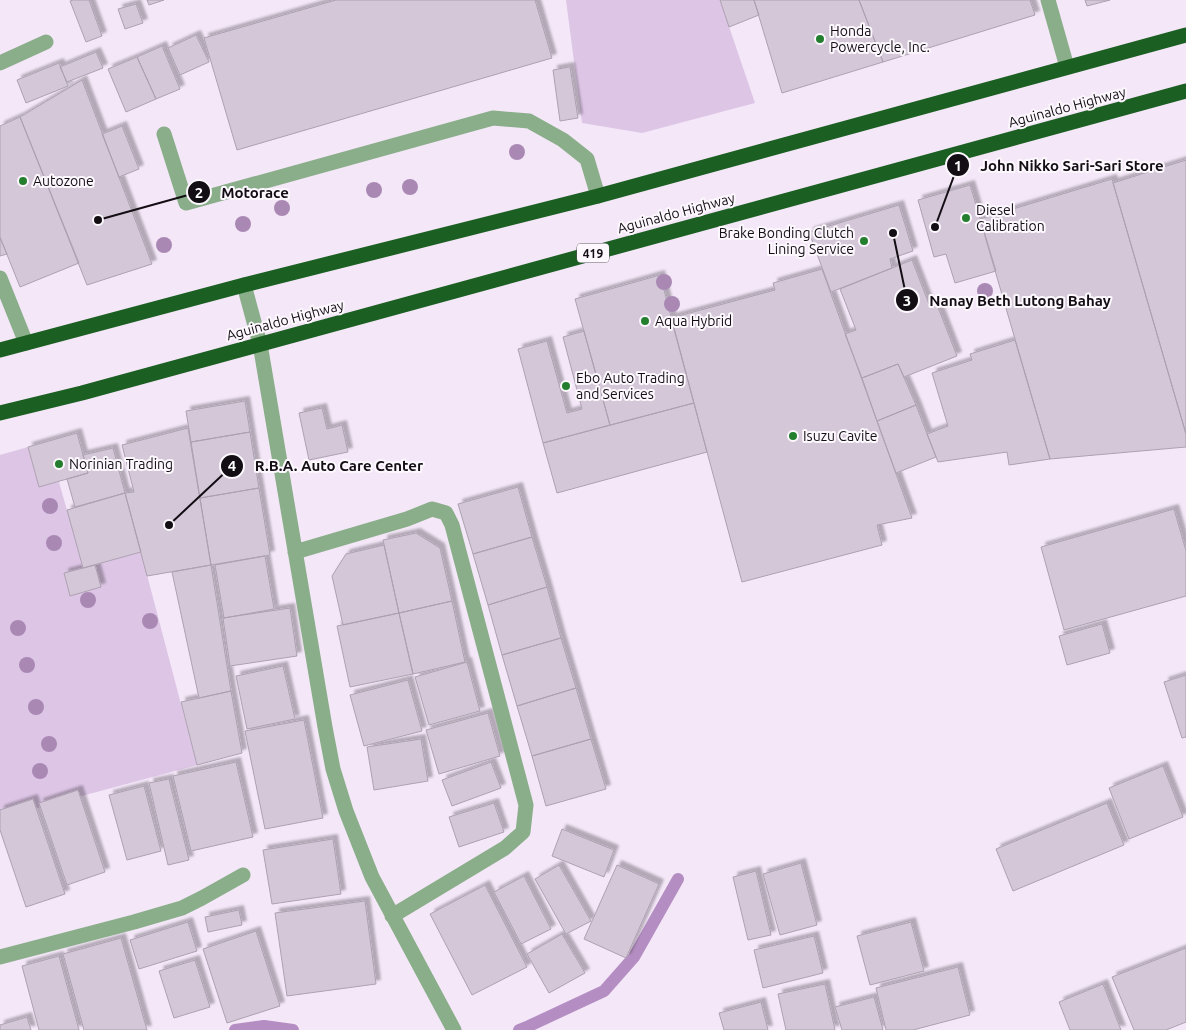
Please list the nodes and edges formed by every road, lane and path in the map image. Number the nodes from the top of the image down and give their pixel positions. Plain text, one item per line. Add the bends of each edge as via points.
1 (1048, 0) edge
2 (1186, 34) edge
3 (46, 42) dead end
4 (0, 63) edge
5 (1067, 67) junction
6 (1186, 91) edge
7 (164, 134) dead end
8 (598, 196) junction
9 (0, 278) edge
10 (244, 285) junction
11 (26, 344) junction
12 (260, 344) junction
13 (0, 350) edge
14 (0, 412) edge
15 (295, 552) junction
16 (243, 875) dead end
17 (392, 916) junction
18 (0, 957) edge
19 (454, 1030) edge

1 - 5 street
2 - 5 highway
3 - 4 street
5 - 8 highway
6 - 12 highway, Aguinaldo Highway / 419
7 - 8 street via 186,203 493,118 529,120 587,159
8 - 10 highway
9 - 11 street
10 - 11 highway
10 - 12 street
11 - 13 highway
12 - 14 highway, Aguinaldo Highway / 419
12 - 15 street
15 - 17 street via 333,769 360,850
15 - 17 street via 432,509 446,513 452,525 526,805 523,832 505,848
16 - 18 street via 182,908
17 - 19 street

